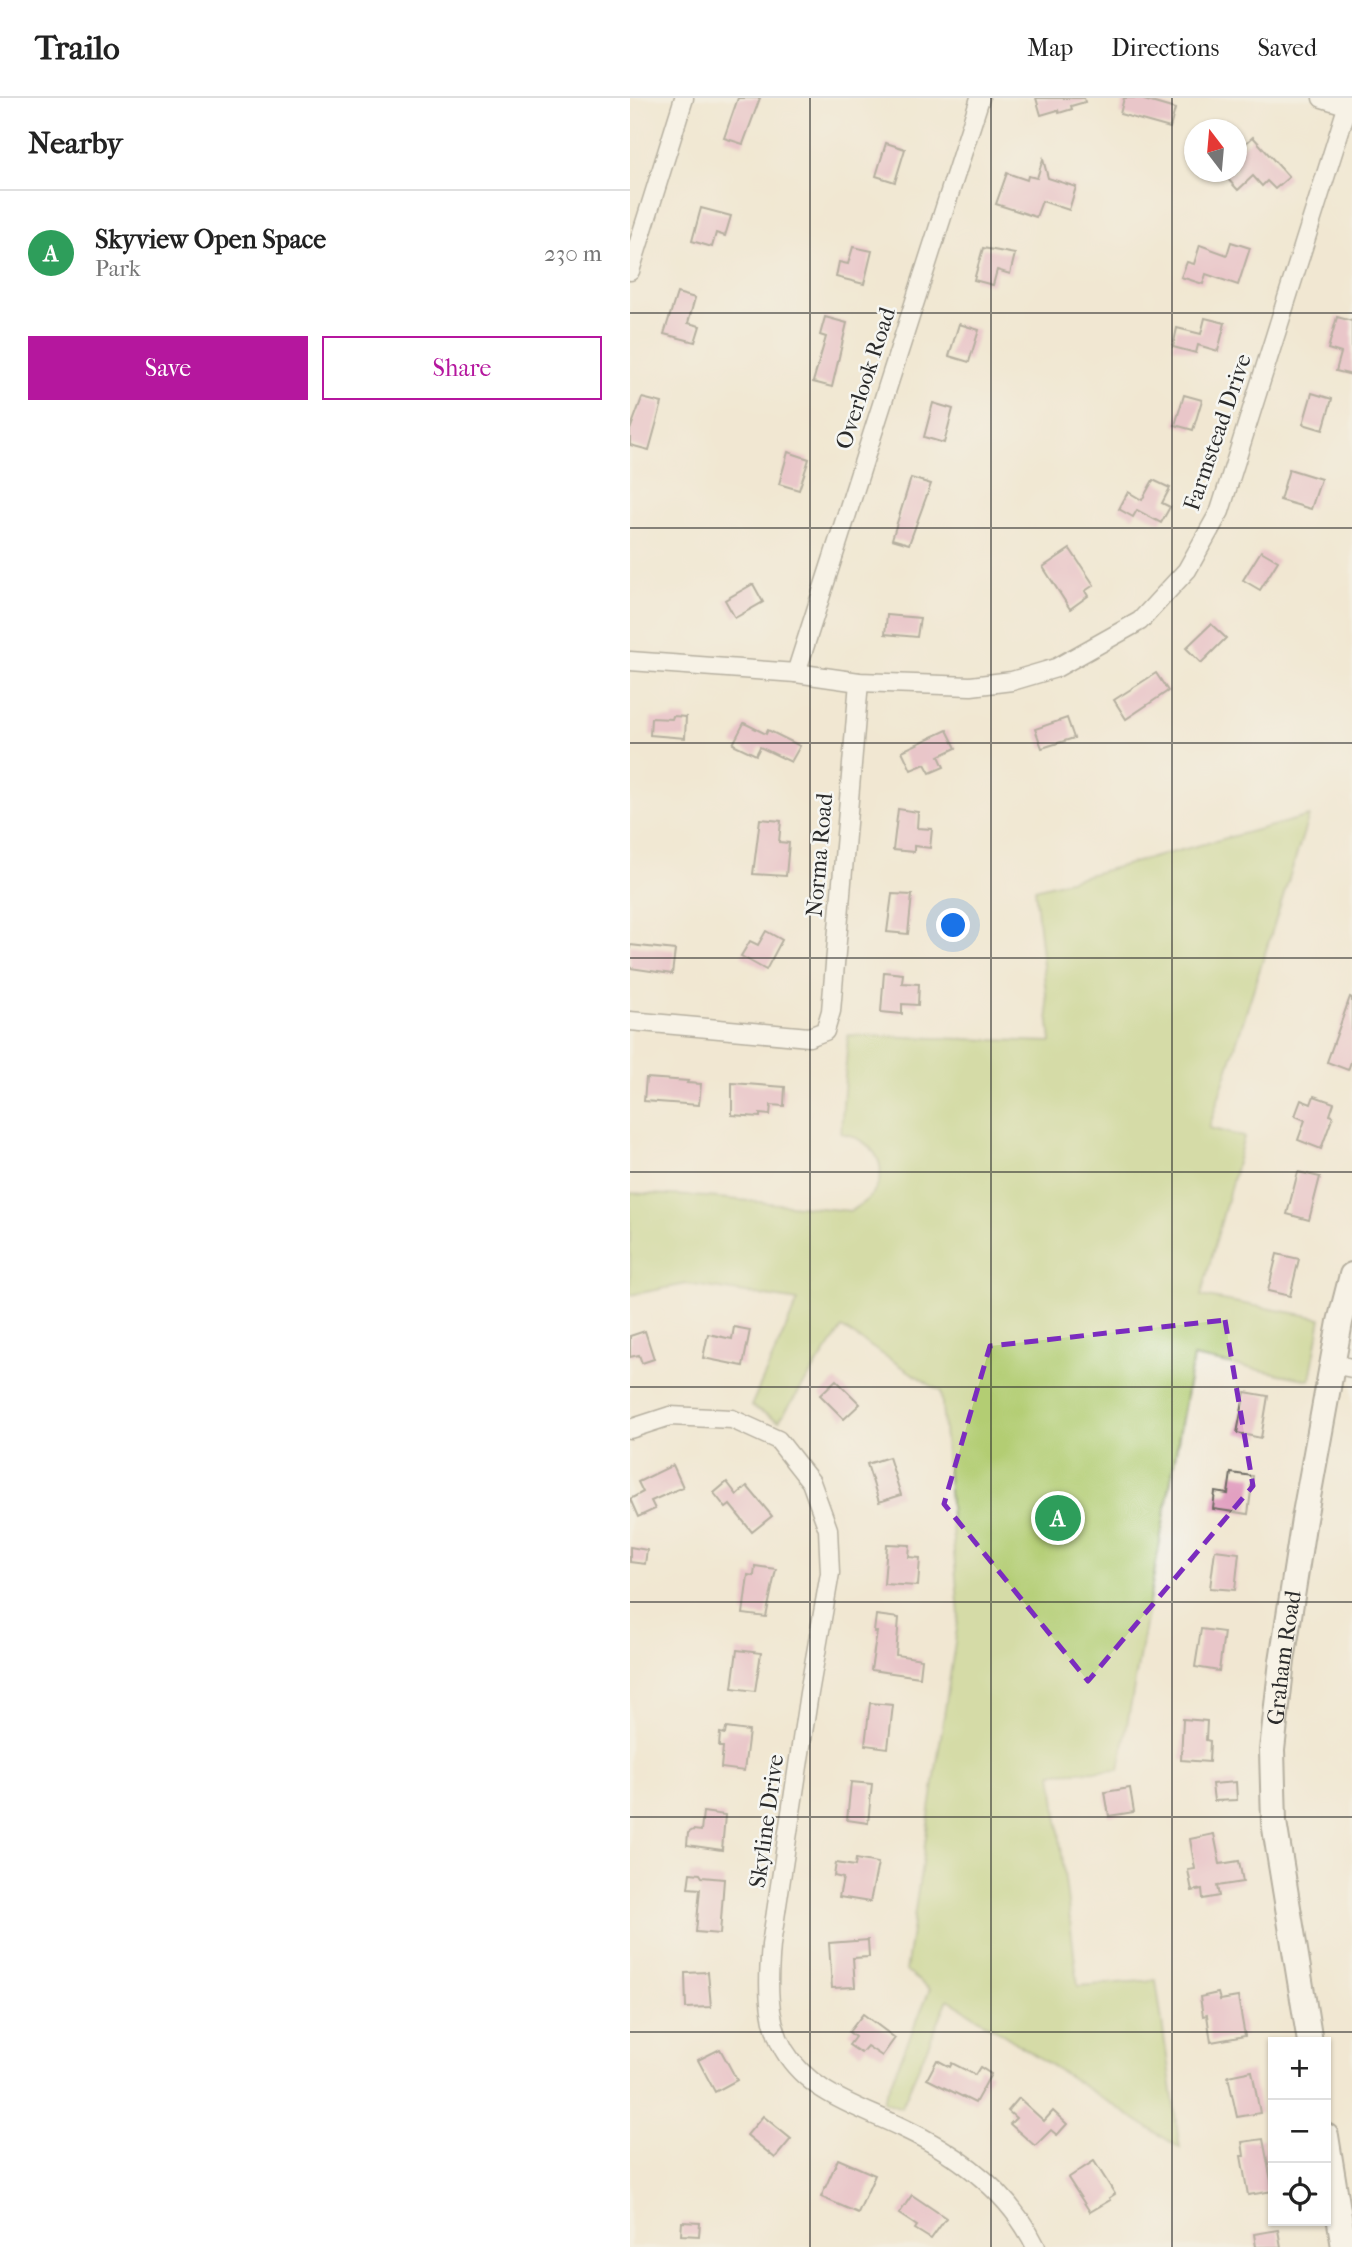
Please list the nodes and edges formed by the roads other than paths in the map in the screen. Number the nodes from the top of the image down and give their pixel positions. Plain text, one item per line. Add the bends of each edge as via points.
1 (684, 98) edge
2 (979, 98) edge
3 (1322, 98) edge
4 (1350, 104) edge
5 (630, 271) edge
6 (630, 661) edge
7 (796, 673) junction
8 (859, 682) junction
9 (630, 1021) edge
10 (1352, 1275) edge
11 (1342, 1366) edge
12 (630, 1429) edge
13 (1309, 2037) edge
14 (1330, 2163) edge
15 (1036, 2247) edge
16 (1344, 2247) edge

1 - 5 street
2 - 7 street, Overlook Road
3 - 4 street
4 - 8 street, Farmstead Drive via 1220,511 1187,570 1140,621 1056,668 1012,681 971,686
6 - 7 street, Farmstead Drive
7 - 8 street, Farmstead Drive
8 - 9 street, Norma Road via 831,1011 825,1031 809,1037
10 - 11 street, Graham Road
11 - 13 street, Graham Road via 1298,1558 1272,1750 1274,1822
12 - 15 street, Skyline Drive via 670,1416 732,1419 778,1440 811,1482 828,1529 830,1573 771,1945 768,1983 772,2020 784,2050 808,2081 942,2147 989,2182 1026,2226
14 - 16 street

